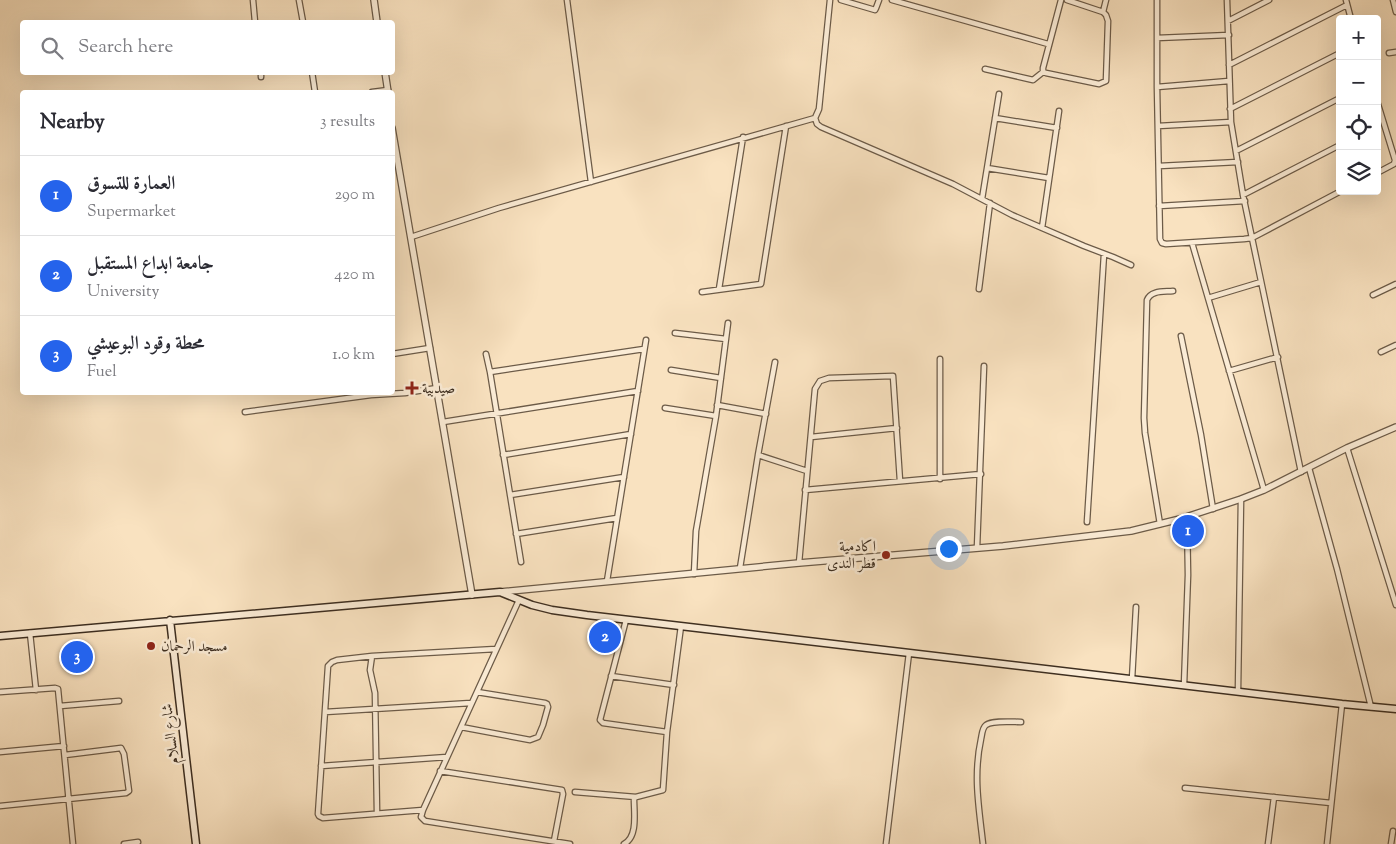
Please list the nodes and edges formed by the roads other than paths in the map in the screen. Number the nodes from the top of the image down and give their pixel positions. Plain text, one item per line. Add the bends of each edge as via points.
1 (253, 0) edge
2 (299, 0) edge
3 (374, 0) edge
4 (567, 0) edge
5 (830, 0) edge
6 (840, 0) edge
7 (879, 0) edge
8 (892, 0) edge
9 (1061, 0) edge
10 (1067, 0) edge
11 (1106, 0) edge
12 (1157, 0) edge
13 (1228, 0) edge
14 (1269, 0) edge
15 (1393, 0) edge
16 (1346, 2) edge
17 (1103, 12) junction
18 (1396, 12) edge
19 (1351, 15) edge
20 (256, 20) edge
21 (303, 20) edge
22 (377, 20) edge
23 (1228, 21) junction
24 (1229, 35) junction
25 (1157, 38) junction
26 (1048, 44) junction
27 (1396, 52) edge
28 (1389, 53) dead end
29 (1336, 55) edge
30 (1229, 65) junction
31 (985, 69) dead end
32 (1044, 72) junction
33 (312, 75) edge
34 (385, 75) edge
35 (1229, 81) junction
36 (1157, 87) junction
37 (315, 90) edge
38 (388, 90) edge
39 (999, 94) dead end
40 (1336, 100) edge
41 (1378, 105) edge
42 (1230, 109) junction
43 (1059, 111) dead end
44 (814, 118) junction
45 (996, 118) junction
46 (1231, 122) junction
47 (1384, 122) junction
48 (1381, 124) edge
49 (786, 126) junction
50 (1158, 126) junction
51 (1057, 128) junction
52 (743, 137) junction
53 (395, 145) edge
54 (1336, 147) edge
55 (1236, 151) junction
56 (1238, 162) junction
57 (1159, 166) junction
58 (987, 168) junction
59 (1381, 171) edge
60 (1049, 178) junction
61 (591, 182) junction
62 (1243, 194) junction
63 (1336, 194) edge
64 (982, 199) junction
65 (1245, 201) junction
66 (990, 204) junction
67 (1159, 206) junction
68 (1042, 228) junction
69 (411, 238) junction
70 (1252, 238) junction
71 (1192, 243) junction
72 (1104, 254) junction
73 (1130, 265) dead end
74 (1261, 282) junction
75 (1396, 284) edge
76 (719, 289) junction
77 (979, 289) dead end
78 (1173, 291) dead end
79 (702, 292) dead end
80 (1373, 295) dead end
81 (1208, 298) junction
82 (728, 323) dead end
83 (675, 333) dead end
84 (1181, 336) dead end
85 (726, 339) junction
86 (646, 340) dead end
87 (1396, 345) edge
88 (430, 348) junction
89 (644, 349) junction
90 (1381, 352) dead end
91 (395, 354) edge
92 (486, 354) dead end
93 (1278, 357) junction
94 (940, 359) dead end
95 (775, 362) dead end
96 (984, 366) dead end
97 (670, 370) dead end
98 (1229, 371) junction
99 (490, 372) junction
100 (721, 378) junction
101 (437, 388) junction
102 (638, 391) junction
103 (395, 394) edge
104 (371, 395) edge
105 (717, 405) junction
106 (665, 408) dead end
107 (245, 412) dead end
108 (496, 414) junction
109 (766, 414) junction
110 (716, 416) junction
111 (443, 422) junction
112 (1396, 427) edge
113 (897, 428) junction
114 (631, 434) junction
115 (811, 437) junction
116 (1347, 448) junction
117 (503, 455) junction
118 (758, 455) junction
119 (1310, 468) junction
120 (807, 471) junction
121 (1301, 472) junction
122 (980, 474) junction
123 (624, 477) junction
124 (940, 478) junction
125 (900, 481) junction
126 (805, 490) junction
127 (1264, 490) junction
128 (510, 495) junction
129 (1241, 500) junction
130 (1213, 510) junction
131 (1187, 517) junction
132 (617, 518) junction
133 (1087, 522) dead end
134 (1160, 524) junction
135 (516, 534) junction
136 (977, 548) junction
137 (521, 562) dead end
138 (799, 563) junction
139 (740, 568) junction
140 (694, 574) junction
141 (607, 581) junction
142 (500, 592) junction
143 (472, 595) junction
144 (519, 600) junction
145 (1396, 605) edge
146 (1136, 607) dead end
147 (170, 620) junction
148 (626, 620) junction
149 (681, 626) junction
150 (30, 633) junction
151 (0, 636) edge
152 (496, 649) junction
153 (909, 653) junction
154 (372, 656) junction
155 (611, 676) junction
156 (1132, 679) junction
157 (674, 684) junction
158 (1184, 685) junction
159 (36, 690) junction
160 (1238, 691) junction
161 (0, 692) edge
162 (477, 692) junction
163 (119, 701) dead end
164 (472, 703) junction
165 (1342, 704) junction
166 (60, 706) junction
167 (1371, 707) junction
168 (1396, 708) edge
169 (376, 709) junction
170 (325, 712) junction
171 (1021, 722) dead end
172 (460, 727) junction
173 (667, 732) junction
174 (64, 746) junction
175 (0, 752) edge
176 (65, 755) junction
177 (447, 757) junction
178 (377, 762) junction
179 (321, 766) junction
180 (440, 771) junction
181 (1185, 788) dead end
182 (575, 792) dead end
183 (636, 797) junction
184 (1274, 797) junction
185 (69, 799) junction
186 (1331, 803) junction
187 (0, 806) edge
188 (423, 810) junction
189 (377, 813) junction
190 (1393, 832) dead end
191 (554, 841) junction
192 (138, 842) dead end
193 (73, 844) edge
194 (124, 844) edge
195 (196, 844) edge
196 (570, 844) edge
197 (624, 844) edge
198 (886, 844) edge
199 (983, 844) edge
200 (1268, 844) edge
201 (1327, 844) edge
202 (1391, 844) edge

1 - 20 street
2 - 21 street
3 - 22 street
4 - 61 street
5 - 44 street via 819,108
6 - 7 street via 874,10
8 - 26 street
9 - 26 street
10 - 17 street
11 - 17 street
12 - 25 street
13 - 23 street
14 - 23 street
15 - 18 street
16 - 19 street
16 - 30 street
17 - 32 street via 1108,21 1106,81 1099,84
23 - 24 street
24 - 25 street
24 - 30 street
25 - 36 street
26 - 32 street
27 - 28 street
29 - 42 street
30 - 35 street
31 - 32 street via 1033,80
33 - 37 street
34 - 38 street
35 - 36 street
35 - 42 street
36 - 50 street
39 - 45 street
40 - 55 street
41 - 47 street
42 - 46 street
43 - 51 street
44 - 49 street
44 - 64 street via 820,127
45 - 51 street
45 - 58 street
46 - 50 street
46 - 55 street
47 - 48 street
47 - 59 street via 1395,160 1394,164
49 - 52 street
49 - 76 street via 762,282
50 - 57 street
51 - 60 street
52 - 61 street
52 - 76 street
53 - 69 street
54 - 62 street
55 - 56 street
56 - 57 street
56 - 62 street
57 - 67 street
58 - 60 street
58 - 64 street
60 - 68 street
61 - 69 street via 499,208
62 - 65 street
63 - 70 street
64 - 66 street
65 - 67 street
65 - 70 street
66 - 68 street
66 - 77 street
67 - 71 street via 1162,243
68 - 72 street
69 - 88 street
70 - 71 street
70 - 74 street
71 - 81 street
72 - 73 street
72 - 133 street
74 - 81 street
74 - 93 street
75 - 80 street
76 - 79 street
78 - 134 street via 1149,295 1147,300 1144,418
81 - 98 street
82 - 85 street
83 - 85 street
84 - 130 street
85 - 100 street
86 - 89 street
87 - 90 street
88 - 91 street
88 - 101 street
89 - 99 street
89 - 102 street
92 - 99 street
93 - 98 street
93 - 121 street
94 - 124 street
95 - 109 street
96 - 122 street
97 - 100 street
98 - 127 street
99 - 108 street
100 - 105 street
101 - 103 street
101 - 111 street
102 - 108 street
102 - 114 street
104 - 107 street
105 - 109 street
105 - 110 street
106 - 110 street
108 - 111 street
108 - 117 street
109 - 118 street
110 - 140 street via 696,532
111 - 143 street
112 - 116 street
113 - 115 street
113 - 115 street via 893,376 829,378 820,381 815,389
113 - 125 street
114 - 117 street
114 - 123 street
115 - 120 street
116 - 119 street
116 - 145 street
117 - 128 street
118 - 120 street
118 - 139 street
119 - 121 street
119 - 167 street
120 - 126 street
121 - 127 street
122 - 124 street
122 - 136 street
123 - 128 street
123 - 132 street
124 - 125 street
125 - 126 street
126 - 138 street
127 - 129 street
128 - 135 street
129 - 130 street
129 - 160 street
130 - 131 street
131 - 134 street
131 - 158 street
132 - 135 street
132 - 141 street
134 - 136 street via 1107,535
135 - 137 street
136 - 138 street
138 - 139 street
139 - 140 street
140 - 141 street
141 - 142 street
142 - 143 main road
142 - 144 main road
143 - 147 main road
144 - 148 main road via 562,612
144 - 152 street
146 - 156 street
147 - 150 main road
147 - 195 main road, شارع السلام
148 - 149 main road
148 - 155 street
149 - 153 main road
149 - 157 street
150 - 151 main road
150 - 159 street
152 - 154 street
152 - 162 street
153 - 156 main road
153 - 198 street
154 - 169 street via 370,674
154 - 170 street via 337,660 330,664
155 - 157 street
155 - 173 street via 601,722
156 - 158 main road
157 - 173 street
158 - 160 main road
159 - 161 street
159 - 166 street via 57,689
160 - 165 main road
162 - 164 street
162 - 172 street via 545,703 548,707 538,737 530,740
163 - 166 street
164 - 169 street
164 - 172 street
165 - 167 main road
165 - 186 street
166 - 174 street
167 - 168 main road
169 - 170 street
169 - 178 street
170 - 179 street
171 - 199 street via 990,723 984,728 976,773
172 - 177 street
173 - 183 street via 663,790
174 - 175 street
174 - 176 street
176 - 185 street
176 - 185 street via 121,748 130,790
177 - 178 street
177 - 180 street
178 - 179 street
178 - 189 street
179 - 189 street via 320,817
180 - 188 street
180 - 191 street via 562,790
181 - 184 street
182 - 183 street
183 - 197 street via 633,832
184 - 186 street
184 - 200 street
185 - 187 street
185 - 193 street
186 - 201 street
188 - 189 street
188 - 191 street via 421,817 424,821
190 - 202 street
191 - 196 street
192 - 194 street

